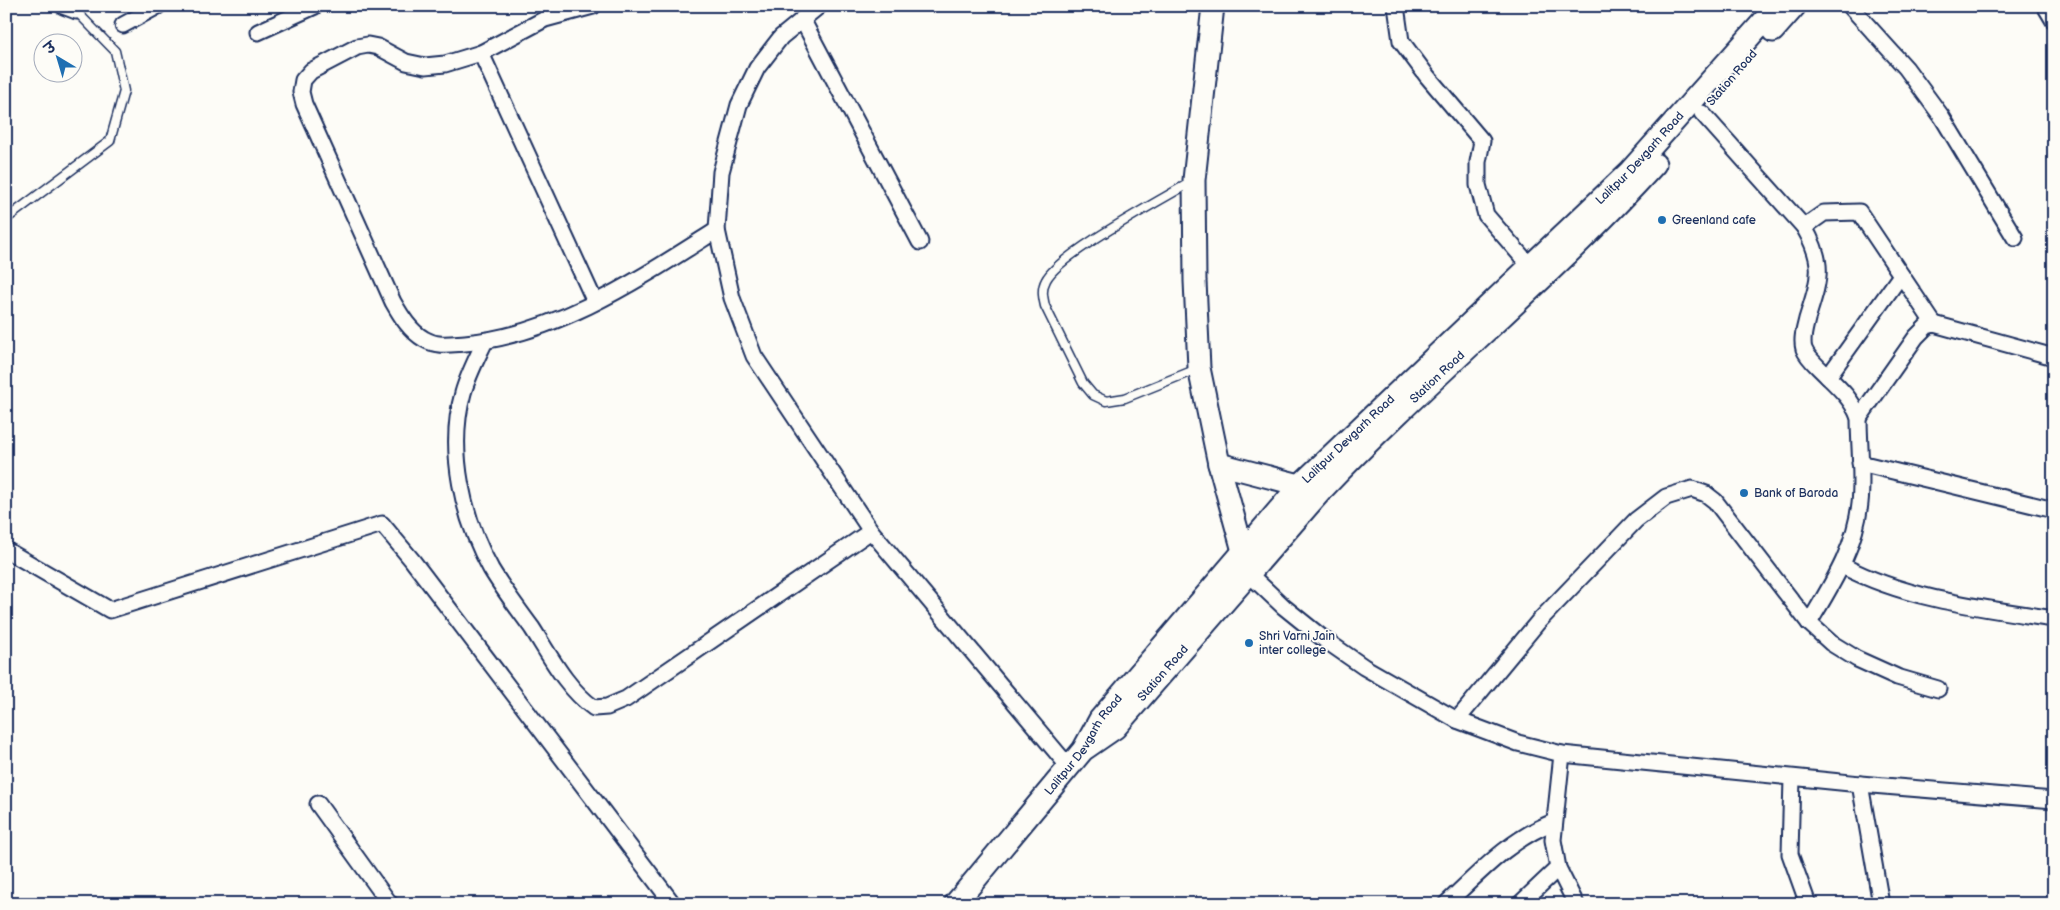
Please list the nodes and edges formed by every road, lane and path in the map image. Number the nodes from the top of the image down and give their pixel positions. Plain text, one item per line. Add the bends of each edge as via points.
1 (158, 6) edge
2 (315, 6) edge
3 (593, 6) edge
4 (819, 6) edge
5 (1213, 6) edge
6 (1396, 6) edge
7 (1777, 6) edge
8 (1795, 6) edge
9 (1850, 6) edge
10 (2045, 6) edge
11 (72, 8) edge
12 (802, 18) junction
13 (2054, 21) edge
14 (122, 25) dead end
15 (258, 32) dead end
16 (481, 53) junction
17 (1702, 113) junction
18 (1194, 180) junction
19 (6, 219) edge
20 (1804, 227) junction
21 (717, 230) junction
22 (2015, 238) dead end
23 (920, 242) dead end
24 (1530, 266) junction
25 (1901, 275) junction
26 (595, 302) junction
27 (1934, 324) junction
28 (485, 341) junction
29 (2054, 356) edge
30 (1199, 368) junction
31 (1828, 377) junction
32 (1858, 418) junction
33 (1860, 463) junction
34 (1219, 464) junction
35 (1300, 485) junction
36 (1320, 491) junction
37 (2054, 510) edge
38 (871, 531) junction
39 (6, 550) edge
40 (1244, 551) junction
41 (1843, 566) junction
42 (1249, 574) junction
43 (2054, 619) edge
44 (1809, 623) junction
45 (1938, 688) dead end
46 (1458, 720) junction
47 (1084, 750) junction
48 (1562, 754) junction
49 (1069, 767) junction
50 (1792, 778) junction
51 (1860, 784) junction
52 (2054, 800) edge
53 (318, 804) dead end
54 (1554, 822) junction
55 (1558, 868) junction
56 (390, 904) edge
57 (673, 904) edge
58 (955, 904) edge
59 (1446, 904) edge
60 (1520, 904) edge
61 (1576, 904) edge
62 (1808, 904) edge
63 (1880, 904) edge

1 - 14 street
2 - 15 street
3 - 16 street via 545,19
4 - 12 street
5 - 18 main road
6 - 24 street via 1401,41 1482,141 1478,185 1486,215
7 - 24 main road, Lalitpur Devgarh Road via 1630,171
8 - 17 main road, Station Road
9 - 22 street via 1906,68 1942,118
10 - 13 street
11 - 19 lane via 115,51 124,91 110,141
12 - 21 street via 781,37 756,68 739,105 721,172
12 - 23 street
16 - 26 street
16 - 28 street via 445,64 425,66 406,62 378,47 357,47 311,71 303,80 301,92 402,317 425,340 440,345
17 - 20 street
17 - 36 main road, Station Road via 1622,199
18 - 30 main road
18 - 30 lane via 1078,250 1055,268 1042,292 1045,306 1083,383 1093,395 1106,401 1125,398
20 - 25 street via 1824,213 1859,212
20 - 31 street via 1819,262 1819,282 1803,334 1804,349
21 - 26 street
21 - 38 street via 732,298 754,356
24 - 35 main road, Lalitpur Devgarh Road
25 - 27 street
25 - 31 street
26 - 28 street via 556,321
27 - 29 street
27 - 32 street via 1916,337
28 - 38 street via 462,394 458,469 464,508 492,570 565,678 594,708 607,707 626,699
30 - 34 main road
31 - 32 street via 1843,391
32 - 33 street
33 - 37 street
33 - 41 street via 1861,502
34 - 35 main road
34 - 40 main road
35 - 36 main road
35 - 40 main road, Lalitpur Devgarh Road
36 - 42 main road, Station Road
38 - 49 street
39 - 57 street via 110,610 382,524
40 - 42 main road
40 - 47 main road, Lalitpur Devgarh Road via 1100,719
41 - 43 street via 1906,591 1974,607
41 - 44 street
42 - 46 street via 1325,640
42 - 47 main road, Station Road via 1115,728
44 - 45 street via 1831,643 1857,659 1897,677
44 - 46 street via 1715,501 1692,489 1666,497 1636,520 1538,622
46 - 48 street
47 - 49 main road, Lalitpur Devgarh Road
48 - 50 street
48 - 54 street
49 - 58 main road, Lalitpur Devgarh Road
50 - 51 street
50 - 62 street via 1790,854
51 - 52 street
51 - 63 street
53 - 56 street
54 - 55 street via 1553,840
54 - 59 street via 1512,844
55 - 60 street
55 - 61 street

